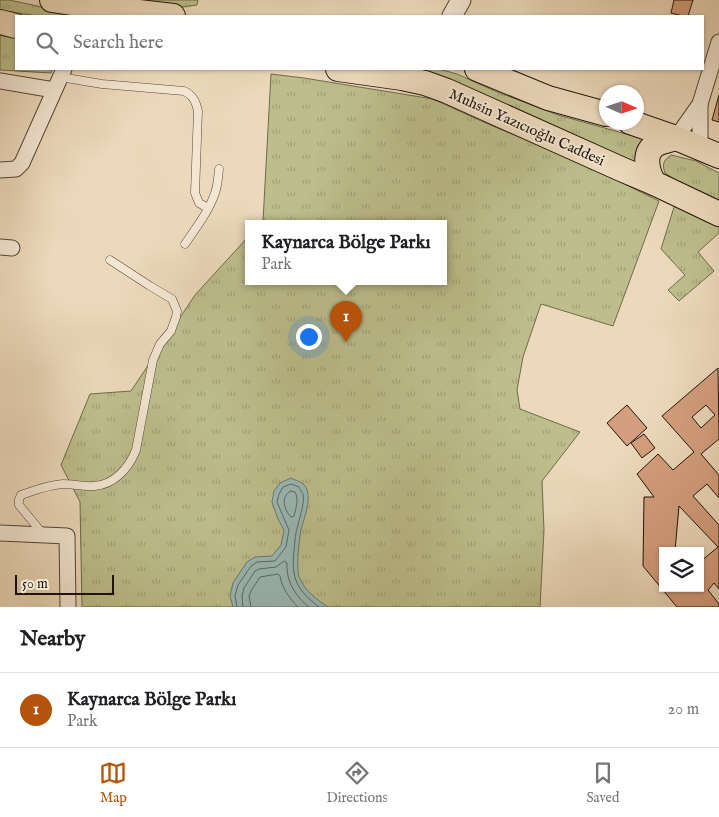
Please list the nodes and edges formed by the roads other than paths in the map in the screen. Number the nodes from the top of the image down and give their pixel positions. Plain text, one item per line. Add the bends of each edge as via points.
1 (52, 0) edge
2 (461, 0) edge
3 (165, 15) edge
4 (453, 15) edge
5 (0, 22) edge
6 (15, 26) edge
7 (719, 42) edge
8 (345, 70) edge
9 (479, 70) edge
10 (60, 79) edge
11 (0, 81) edge
12 (700, 104) junction
13 (599, 112) edge
14 (644, 127) edge
15 (676, 138) junction
16 (710, 152) edge
17 (219, 169) dead end
18 (0, 170) edge
19 (654, 183) junction
20 (208, 208) junction
21 (719, 214) edge
22 (185, 244) dead end
23 (110, 260) dead end
24 (0, 533) edge
25 (44, 535) junction
26 (68, 607) edge

1 - 3 main road
2 - 4 street
5 - 6 main road
7 - 12 street
8 - 19 main road, Muhsin Yazıcıoğlu Caddesi via 432,85
9 - 13 main road via 548,98
10 - 11 street
10 - 18 street via 22,163 16,169
10 - 20 lane via 184,91 192,96 198,111 195,193 199,203
12 - 15 street
12 - 16 street
14 - 15 main road
15 - 16 main road
15 - 19 main road via 660,142 651,149 647,164
17 - 20 lane via 218,183
19 - 21 main road, Muhsin Yazıcıoğlu Caddesi
20 - 22 lane
23 - 25 lane via 172,299 176,317 153,360 136,450 123,472 101,485 56,485 21,495 19,505
24 - 25 street
25 - 26 street via 67,536

